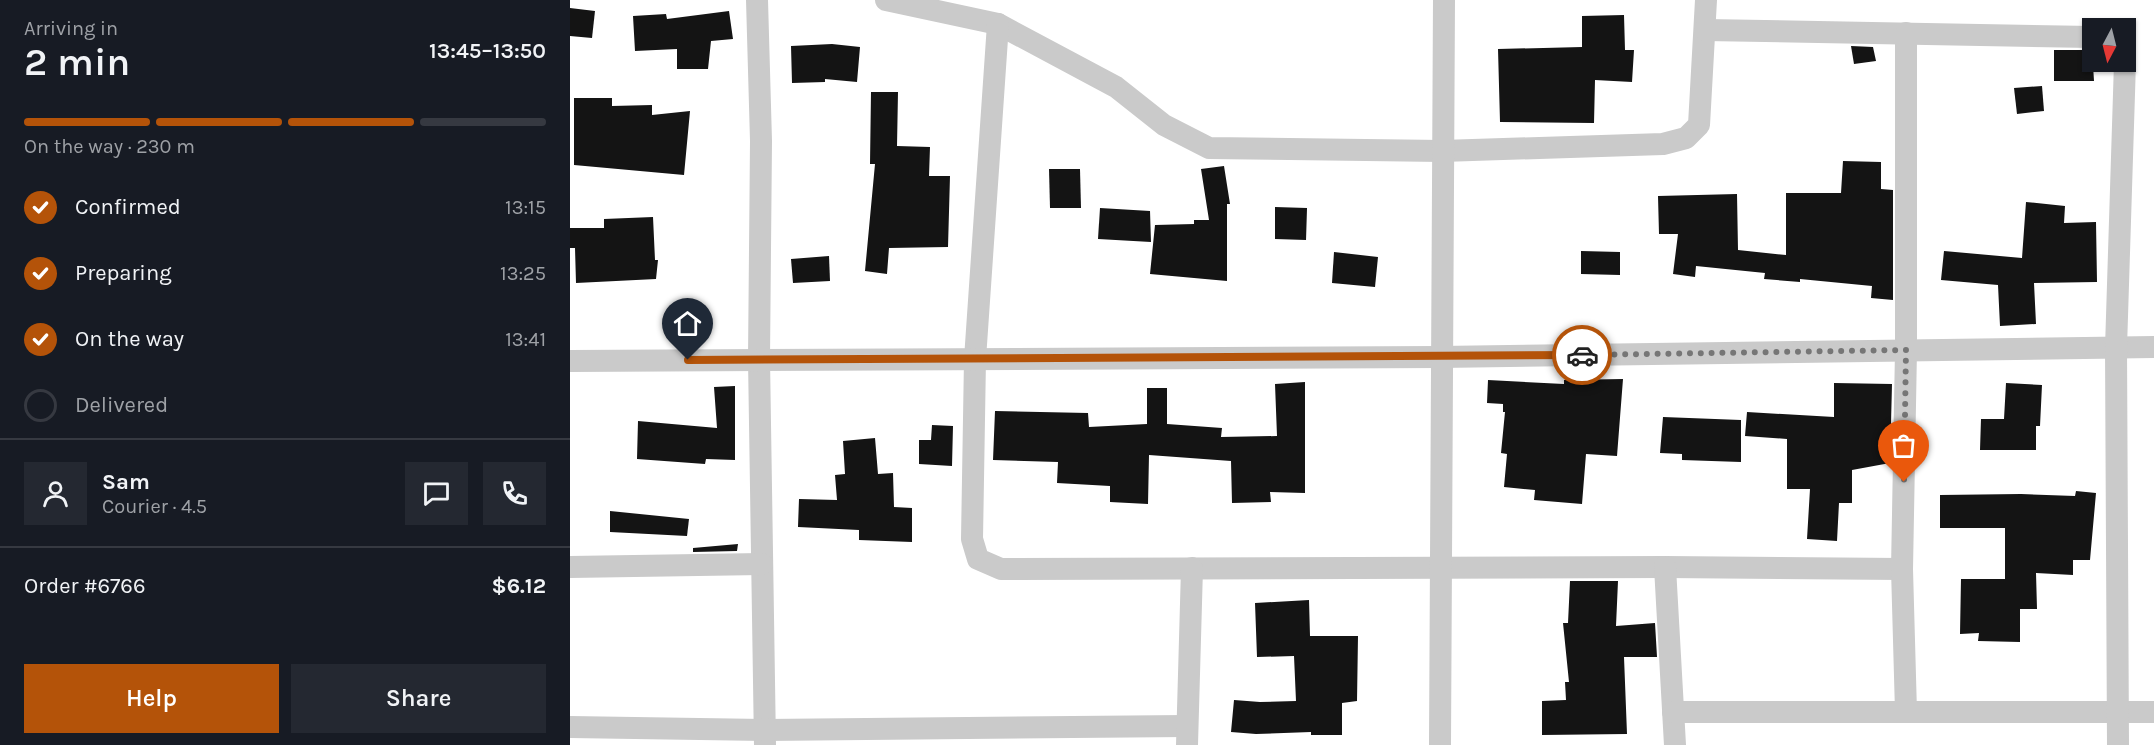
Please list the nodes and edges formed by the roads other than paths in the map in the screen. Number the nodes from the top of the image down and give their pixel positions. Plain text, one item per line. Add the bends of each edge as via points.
1 (757, 0) edge
2 (886, 0) edge
3 (1444, 0) edge
4 (1706, 0) edge
5 (998, 24) junction
6 (1705, 30) junction
7 (1906, 33) junction
8 (2082, 37) edge
9 (2125, 72) edge
10 (1442, 151) junction
11 (2154, 347) edge
12 (2116, 348) junction
13 (1906, 350) junction
14 (1440, 357) junction
15 (975, 358) junction
16 (759, 359) junction
17 (570, 361) edge
18 (762, 564) junction
19 (570, 567) edge
20 (1665, 567) junction
21 (1192, 568) junction
22 (1439, 568) junction
23 (1902, 569) junction
24 (1673, 712) junction
25 (1906, 712) junction
26 (2154, 712) edge
27 (2118, 713) junction
28 (570, 727) edge
29 (1186, 736) edge
30 (765, 738) edge
31 (1440, 745) edge
32 (1675, 745) edge
33 (2118, 745) edge

1 - 16 street via 761,141
2 - 5 street
3 - 10 street
4 - 6 street
5 - 10 street via 1116,87 1164,124 1209,148
5 - 15 street
6 - 7 street
6 - 10 street via 1699,125 1686,138 1663,144
7 - 8 street
7 - 13 street
9 - 12 street
10 - 14 street
11 - 12 street
12 - 13 street
12 - 27 street
13 - 14 street
13 - 23 street
14 - 15 street
14 - 22 street
15 - 16 street
15 - 21 street via 972,539 978,560 1001,569
16 - 17 street
16 - 18 street
18 - 19 street
18 - 30 street
20 - 22 street
20 - 23 street
20 - 24 street
21 - 22 street
21 - 29 street
22 - 31 street
23 - 25 street
24 - 25 street
24 - 32 street
25 - 27 street
26 - 27 street
27 - 33 street
28 - 30 street
29 - 30 street

